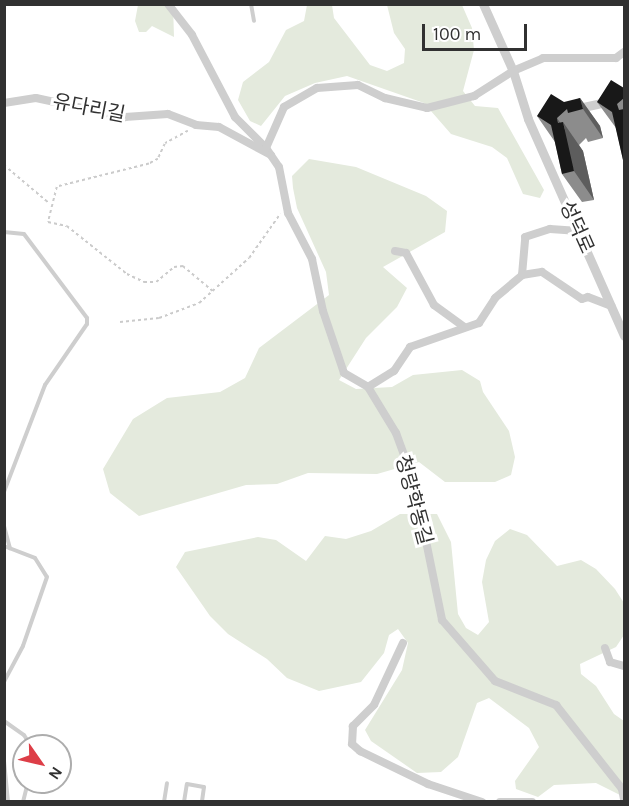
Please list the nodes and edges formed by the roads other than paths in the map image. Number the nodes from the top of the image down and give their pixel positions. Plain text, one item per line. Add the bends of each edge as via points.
1 (168, 4) edge
2 (251, 4) edge
3 (483, 4) edge
4 (254, 21) dead end
5 (624, 52) edge
6 (513, 71) junction
7 (624, 98) edge
8 (4, 103) edge
9 (560, 112) edge
10 (538, 116) edge
11 (528, 119) junction
12 (267, 148) junction
13 (272, 156) junction
14 (579, 231) junction
15 (4, 232) edge
16 (395, 251) dead end
17 (522, 274) junction
18 (611, 306) junction
19 (464, 327) junction
20 (624, 336) edge
21 (368, 387) junction
22 (4, 492) edge
23 (4, 526) edge
24 (4, 546) edge
25 (10, 549) junction
26 (403, 643) dead end
27 (606, 648) dead end
28 (624, 666) edge
29 (4, 681) edge
30 (4, 722) edge
31 (18, 734) edge
32 (4, 761) edge
33 (167, 783) dead end
34 (624, 799) edge
35 (8, 801) edge
36 (164, 801) edge
37 (184, 801) edge
38 (201, 801) edge
39 (482, 801) edge
40 (500, 801) edge
41 (532, 801) edge

1 - 12 street, 청량학동길 via 192,35 234,117
2 - 4 lane
3 - 6 street, 성덕로
5 - 6 street via 616,58 543,58
6 - 11 street, 성덕로
6 - 12 street via 474,96 427,108 386,98 358,85 317,88 285,107
7 - 9 street
8 - 13 street, 유다리길 via 36,98 125,117 168,114 196,125 219,127
10 - 11 street
11 - 14 street, 성덕로
12 - 13 street, 청량학동길
13 - 21 street, 청량학동길 via 283,178 286,207 312,259 323,310 344,373
14 - 17 street via 550,229 525,237
14 - 18 street, 성덕로
15 - 22 lane via 24,234 87,318 38,400
16 - 19 street via 406,253 434,305
17 - 18 street via 542,272 582,299 588,297
17 - 19 street via 495,298 479,323
18 - 20 street, 성덕로
19 - 21 street via 410,347 394,371
21 - 34 street, 청량학동길 via 396,433 414,482 442,620 495,681 556,705 622,789
23 - 25 lane
24 - 25 lane
25 - 29 lane via 35,558 47,577 23,646
26 - 39 street via 374,705 353,726 352,744 428,784
27 - 28 street via 607,659
30 - 31 lane
32 - 35 lane
33 - 36 lane
37 - 38 lane via 187,784 204,787
40 - 41 street

